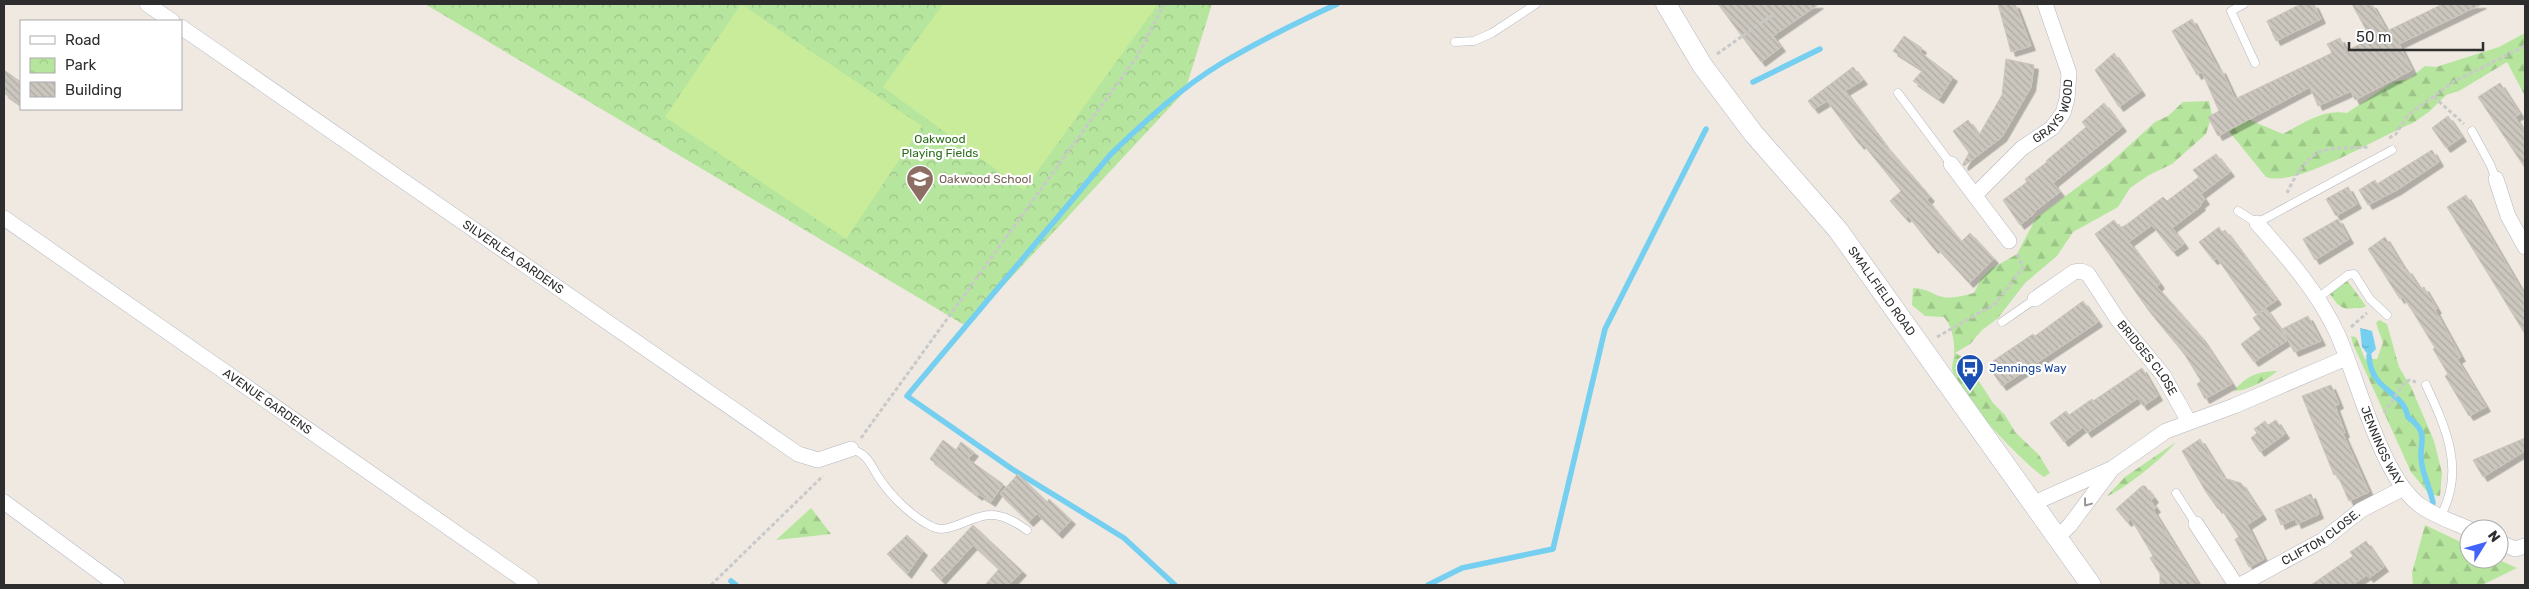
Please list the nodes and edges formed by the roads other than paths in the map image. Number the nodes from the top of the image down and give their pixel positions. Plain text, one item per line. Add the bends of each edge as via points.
1 (147, 4) edge
2 (1536, 4) edge
3 (1666, 4) edge
4 (2046, 4) edge
5 (2244, 4) edge
6 (171, 20) edge
7 (182, 28) edge
8 (1454, 42) dead end
9 (2255, 63) dead end
10 (1898, 92) dead end
11 (2472, 131) road end
12 (2392, 150) dead end
13 (1951, 164) joint
14 (2496, 180) joint
15 (1975, 195) junction
16 (2238, 212) dead end
17 (4, 218) edge
18 (2257, 223) junction
19 (2009, 241) road end
20 (2525, 247) edge
21 (2318, 298) junction
22 (2035, 299) joint
23 (2387, 315) dead end
24 (2002, 322) dead end
25 (2346, 358) junction
26 (2426, 384) road end
27 (2189, 422) junction
28 (851, 449) joint
29 (2113, 468) junction
30 (2402, 489) junction
31 (2176, 493) dead end
32 (4, 502) edge
33 (2034, 503) junction
34 (2440, 517) junction
35 (2196, 524) joint
36 (2459, 525) edge
37 (1027, 530) dead end
38 (2058, 537) junction
39 (2509, 546) edge
40 (2525, 546) edge
41 (117, 585) edge
42 (531, 585) edge
43 (2092, 585) edge
44 (2238, 585) edge

1 - 6 street
2 - 8 lane via 1492,33 1474,41
3 - 33 street, SMALLFIELD ROAD via 1702,64 1753,133 1838,230
4 - 15 street, GRAYS WOOD via 2068,72 2067,99 2062,113 2052,128 2022,148
5 - 9 lane via 2231,11
7 - 28 street, SILVERLEA GARDENS via 798,454 818,460
10 - 13 lane
11 - 14 lane
12 - 18 lane
13 - 15 street
14 - 20 street via 2502,220
15 - 19 street
16 - 18 lane
17 - 42 street, AVENUE GARDENS
18 - 21 street, JENNINGS WAY
21 - 23 lane via 2354,274
21 - 25 street, JENNINGS WAY
22 - 24 lane
22 - 27 street, BRIDGES CLOSE via 2074,272 2088,274 2118,320 2163,375
25 - 27 street
25 - 30 street, JENNINGS WAY
26 - 34 lane via 2444,424 2453,470 2452,490
27 - 29 street via 2166,431
28 - 37 lane via 861,452 903,504 935,529 954,527 984,515 998,515
29 - 33 street
29 -> 38 street
30 - 34 street, JENNINGS WAY
30 - 44 street, CLIFTON CLOSE. via 2360,510 2323,540
31 - 35 lane
32 - 41 street
33 - 38 street, SMALLFIELD ROAD
34 - 36 street, JENNINGS WAY
35 - 44 street, CLIFTON CLOSE.
38 - 43 street, SMALLFIELD ROAD
39 - 40 street via 2515,549

